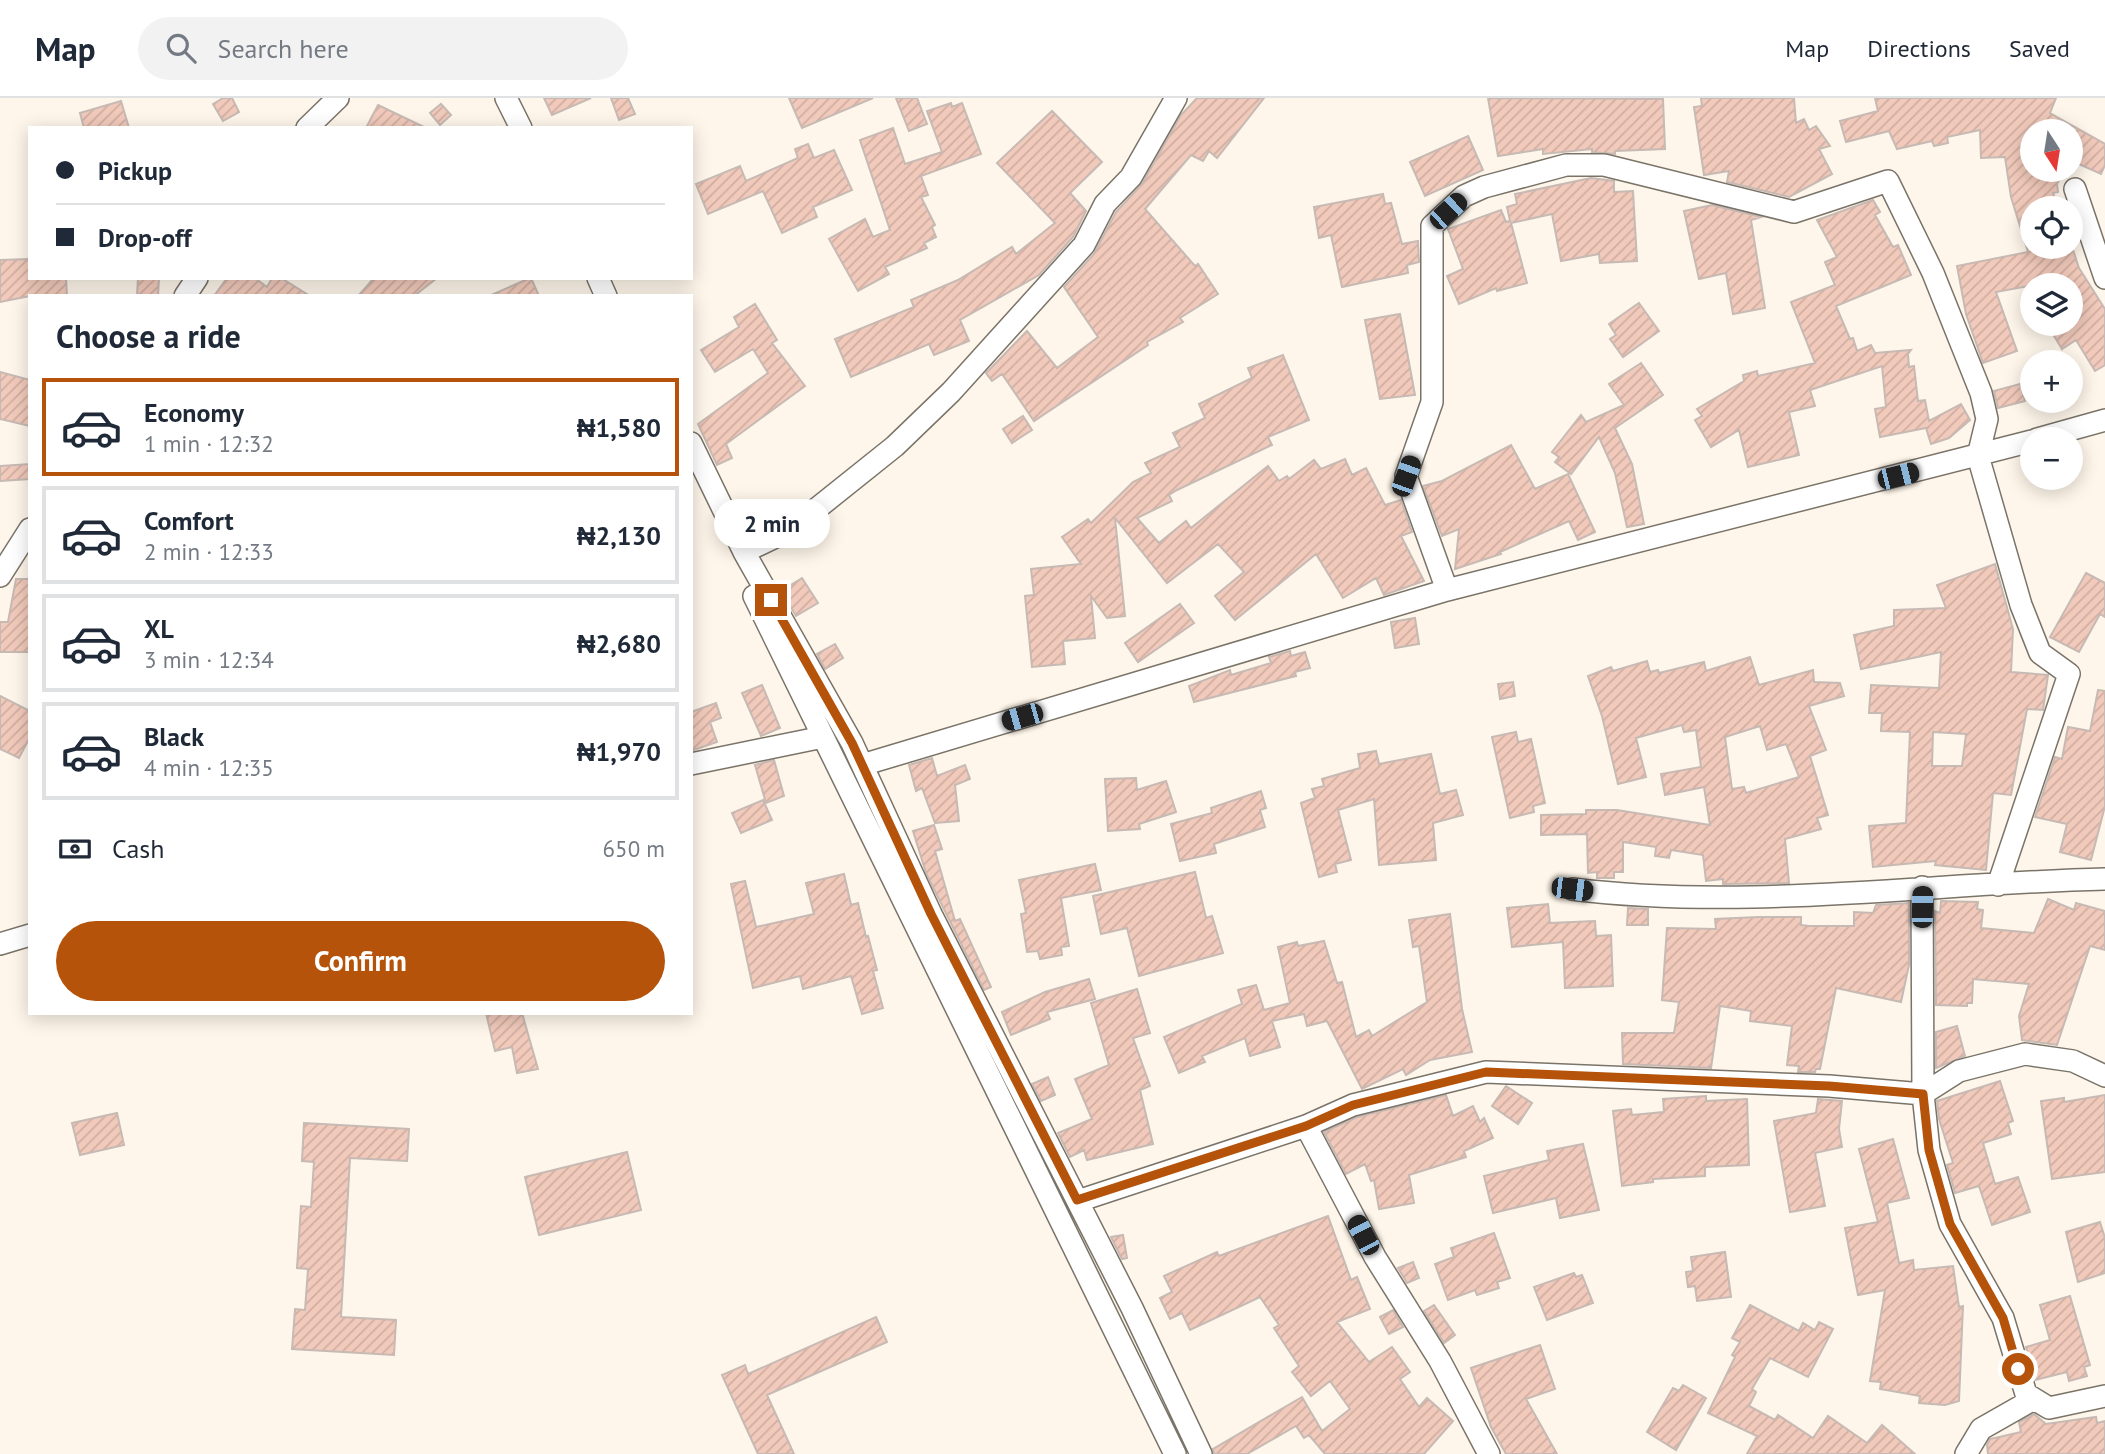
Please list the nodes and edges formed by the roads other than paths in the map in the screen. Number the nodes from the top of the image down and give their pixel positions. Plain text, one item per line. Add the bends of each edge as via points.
1 (338, 98) edge
2 (506, 98) edge
3 (521, 98) edge
4 (1176, 98) edge
5 (309, 126) edge
6 (520, 126) edge
7 (535, 126) edge
8 (2074, 189) dead end
9 (2105, 278) edge
10 (2105, 420) edge
11 (2080, 427) edge
12 (2020, 444) edge
13 (693, 447) edge
14 (1978, 456) junction
15 (693, 472) edge
16 (28, 533) edge
17 (744, 552) junction
18 (0, 576) edge
19 (1447, 590) junction
20 (823, 737) junction
21 (693, 764) edge
22 (862, 765) junction
23 (2105, 879) edge
24 (1998, 885) junction
25 (1922, 887) junction
26 (1572, 889) dead end
27 (922, 919) junction
28 (28, 936) edge
29 (0, 944) edge
30 (2105, 1076) edge
31 (1923, 1094) junction
32 (1306, 1126) junction
33 (1077, 1200) junction
34 (2105, 1396) edge
35 (2032, 1399) junction
36 (1175, 1454) edge
37 (1201, 1454) edge
38 (1489, 1454) edge
39 (1966, 1454) edge

1 - 5 street
2 - 6 street
3 - 7 street
4 - 17 street via 1131,177 1105,204 1084,245 951,392 895,446 790,530
8 - 9 street
10 - 11 street
12 - 14 street
13 - 17 street
14 - 19 street
14 - 19 street via 1987,419 1980,393 1933,273 1888,181 1794,212 1604,165 1566,164 1464,196 1432,226 1432,402 1406,476
14 - 24 street via 2021,605 2040,653 2069,674
15 - 20 street
16 - 18 street
17 - 22 street
19 - 22 street
20 - 21 street
20 - 27 street
22 - 27 street
23 - 24 street
24 - 25 street
25 - 26 street via 1789,896 1640,897
25 - 31 street
27 - 33 street
27 - 36 street
28 - 29 street
30 - 31 street via 2073,1060 2025,1054 1959,1071
31 - 32 street via 1486,1072 1353,1105
31 - 35 street via 1929,1150 1950,1224 2003,1318 2026,1394
32 - 33 street
32 - 38 street via 1375,1257 1440,1361
33 - 37 street
34 - 35 street via 2049,1408
35 - 39 street via 1980,1429

